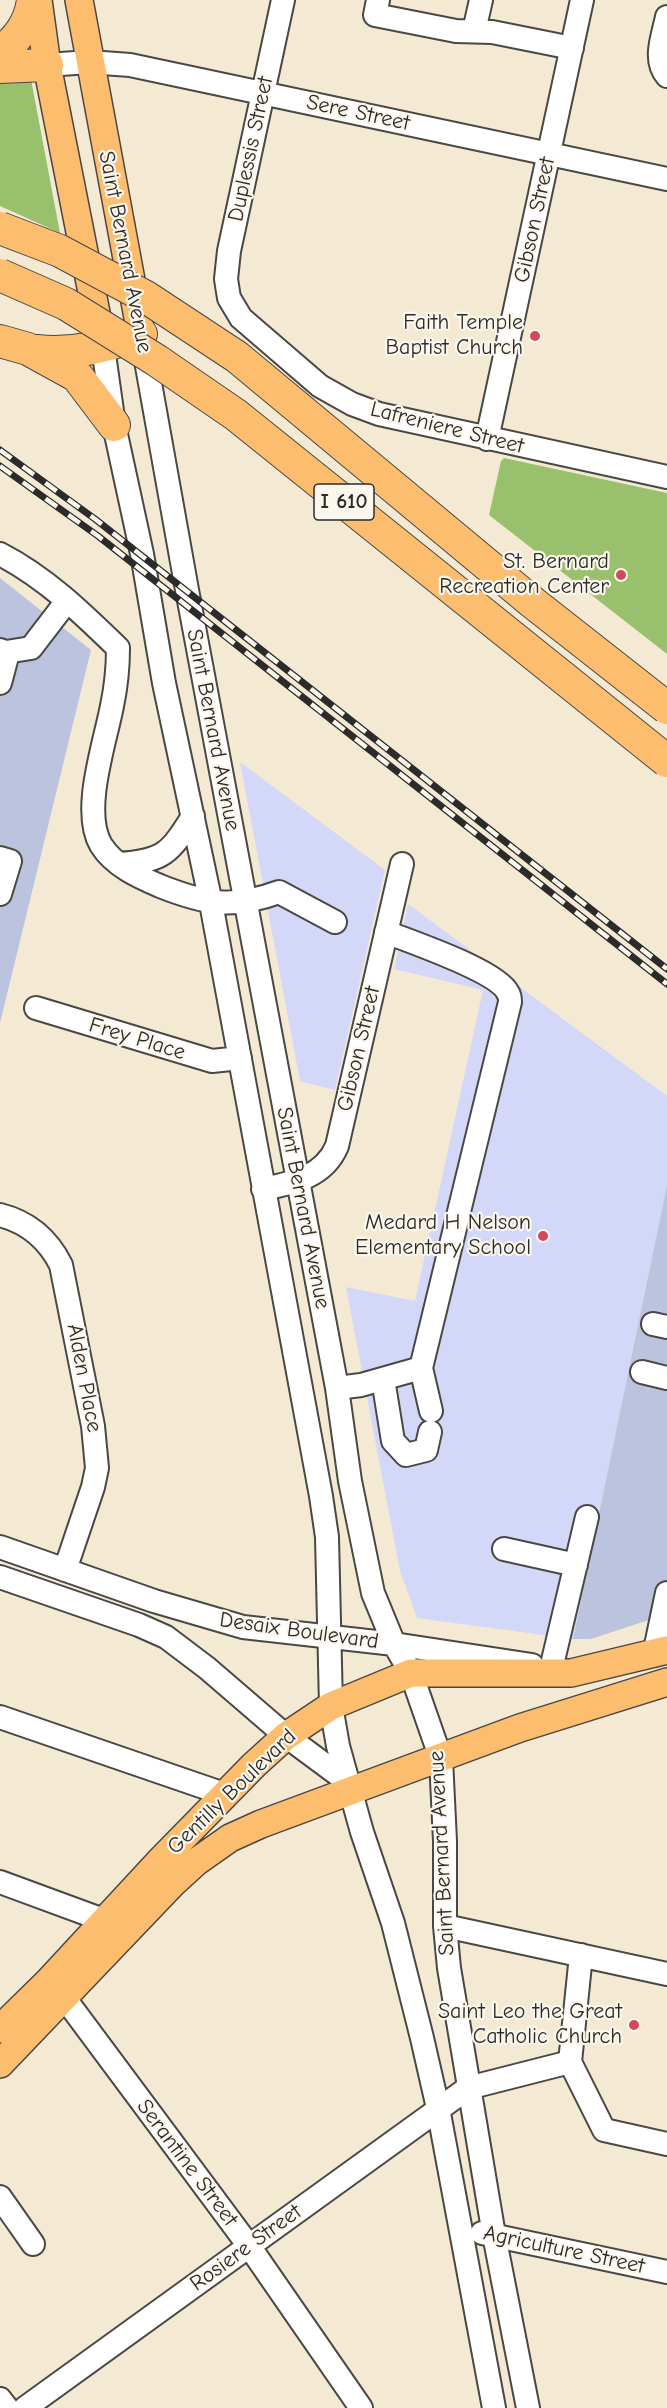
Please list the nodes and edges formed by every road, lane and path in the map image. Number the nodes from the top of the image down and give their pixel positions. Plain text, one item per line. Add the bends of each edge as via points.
1 (33, 0) edge
2 (38, 0) edge
3 (79, 0) edge
4 (283, 0) edge
5 (378, 0) edge
6 (481, 0) edge
7 (582, 0) edge
8 (667, 17) edge
9 (474, 31) junction
10 (572, 48) junction
11 (0, 53) edge
12 (89, 62) junction
13 (47, 65) junction
14 (0, 67) edge
15 (667, 76) edge
16 (263, 93) junction
17 (549, 154) junction
18 (667, 179) edge
19 (0, 228) edge
20 (0, 275) edge
21 (229, 298) joint
22 (141, 333) junction
23 (14, 345) edge
24 (103, 347) junction
25 (114, 425) junction
26 (487, 439) junction
27 (667, 477) edge
28 (0, 554) edge
29 (67, 601) junction
30 (3, 651) edge
31 (0, 683) edge
32 (667, 708) edge
33 (667, 761) edge
34 (193, 816) junction
35 (0, 858) edge
36 (118, 864) junction
37 (402, 864) dead end
38 (0, 894) edge
39 (246, 902) junction
40 (211, 903) junction
41 (335, 922) dead end
42 (386, 932) junction
43 (36, 1008) dead end
44 (240, 1058) junction
45 (298, 1182) junction
46 (263, 1189) junction
47 (0, 1215) edge
48 (421, 1368) junction
49 (642, 1372) dead end
50 (667, 1378) edge
51 (383, 1380) junction
52 (337, 1388) junction
53 (587, 1517) dead end
54 (0, 1547) edge
55 (504, 1549) dead end
56 (576, 1565) junction
57 (65, 1570) junction
58 (0, 1577) edge
59 (667, 1593) edge
60 (329, 1638) junction
61 (394, 1644) junction
62 (660, 1653) edge
63 (561, 1671) junction
64 (411, 1672) junction
65 (667, 1682) edge
66 (331, 1706) junction
67 (0, 1717) edge
68 (286, 1736) junction
69 (441, 1759) junction
70 (351, 1790) junction
71 (224, 1794) junction
72 (0, 1882) edge
73 (106, 1921) junction
74 (445, 1926) junction
75 (581, 1955) junction
76 (667, 1974) edge
77 (56, 1989) junction
78 (0, 2029) edge
79 (570, 2062) junction
80 (0, 2064) edge
81 (468, 2088) junction
82 (438, 2108) junction
83 (667, 2145) edge
84 (0, 2197) edge
85 (460, 2228) junction
86 (494, 2235) junction
87 (33, 2244) dead end
88 (249, 2246) junction
89 (667, 2272) edge
90 (0, 2399) edge
91 (526, 2399) edge
92 (7, 2408) edge
93 (25, 2408) edge
94 (361, 2408) edge
95 (494, 2408) edge
96 (501, 2408) edge

1 - 11 highway via 32,14 24,28
2 - 13 main road, Saint Bernard Avenue
3 - 12 main road, Saint Bernard Avenue
4 - 16 street, Duplessis Street
5 - 9 street via 375,15
6 - 9 street
7 - 10 street, Gibson Street
8 - 15 street via 659,59
9 - 10 street
10 - 17 street, Gibson Street
12 - 13 street, Sere Street
12 - 16 street, Sere Street via 130,65
12 - 22 main road, Saint Bernard Avenue
13 - 14 highway
13 - 24 main road, Saint Bernard Avenue
16 - 17 street, Sere Street
16 - 21 street, Duplessis Street via 229,251
17 - 18 street, Sere Street
17 - 26 street, Gibson Street
19 - 32 highway, I 610, bridge via 60,251 136,292 237,357 532,602
20 - 33 highway, I 610, bridge via 66,304 236,416
21 - 26 street, Lafreniere Street via 241,318 320,386 352,404
22 - 24 highway
22 - 39 street, Saint Bernard Avenue
23 - 24 highway via 53,352
23 - 25 highway via 77,376
24 - 25 street, Saint Bernard Avenue
25 - 34 street, Saint Bernard Avenue
26 - 27 street, Lafreniere Street
28 - 29 street via 21,565
29 - 30 street via 31,648
29 - 36 street via 118,648 116,682 94,795 96,833
30 - 31 street via 8,653
34 - 36 street via 169,851 142,863
34 - 40 street, Saint Bernard Avenue
35 - 38 street via 10,861
36 - 40 street via 166,888
37 - 42 street, Gibson Street
39 - 40 street
39 - 41 street via 279,892
39 - 45 street, Saint Bernard Avenue
40 - 44 street, Saint Bernard Avenue
42 - 45 street, Gibson Street via 337,1146 325,1166
42 - 48 street via 495,980 508,992 510,1002
43 - 44 street, Frey Place via 212,1061
44 - 46 street, Saint Bernard Avenue
45 - 46 street, Gibson Street
45 - 52 street, Saint Bernard Avenue
46 - 60 street, Saint Bernard Avenue via 321,1496 327,1537
47 - 57 street, Alden Place via 40,1235 61,1265 93,1426 97,1468
48 - 51 street
48 - 51 street via 431,1422 426,1450 406,1455 393,1441
49 - 50 street
51 - 52 street
52 - 61 street, Saint Bernard Avenue via 365,1561 373,1593
53 - 56 street
54 - 57 street, Desaix Boulevard
55 - 56 street
56 - 63 street
57 - 60 street, Desaix Boulevard via 218,1621
58 - 68 street, Desaix Boulevard via 166,1637
59 - 62 street
60 - 61 street, Desaix Boulevard
60 - 66 street, Saint Bernard Avenue
61 - 63 street, Desaix Boulevard
61 - 64 street, Saint Bernard Avenue
62 - 63 main road, Gentilly Boulevard
63 - 64 main road, Gentilly Boulevard
64 - 66 main road, Gentilly Boulevard
64 - 69 street, Saint Bernard Avenue
65 - 69 main road, Gentilly Boulevard via 520,1728
66 - 68 main road, Gentilly Boulevard
66 - 70 street, Saint Bernard Avenue
67 - 71 street
68 - 70 street, Desaix Boulevard via 340,1776
68 - 71 main road, Gentilly Boulevard
69 - 70 main road, Gentilly Boulevard
69 - 74 street, Saint Bernard Avenue
70 - 77 main road, Gentilly Boulevard via 230,1838 172,1883
70 - 82 street, Saint Bernard Avenue via 393,1923
71 - 73 main road, Gentilly Boulevard
72 - 73 street
73 - 77 main road, Gentilly Boulevard
74 - 75 street
74 - 81 street, Saint Bernard Avenue
75 - 76 street
75 - 79 street
77 - 78 main road, Gentilly Boulevard
77 - 80 main road, Gentilly Boulevard
77 - 88 street, Serantine Street
79 - 81 street, Rosiere Street
79 - 83 street via 604,2130
81 - 82 street, Rosiere Street
81 - 86 street, Saint Bernard Avenue
82 - 85 street, Saint Bernard Avenue
82 - 88 street, Rosiere Street
84 - 87 street
85 - 86 street, Agriculture Street
85 - 95 street, Saint Bernard Avenue
86 - 89 street, Agriculture Street
86 - 91 street, Saint Bernard Avenue
88 - 93 street, Rosiere Street
88 - 94 street, Serantine Street
90 - 92 street
91 - 96 street

